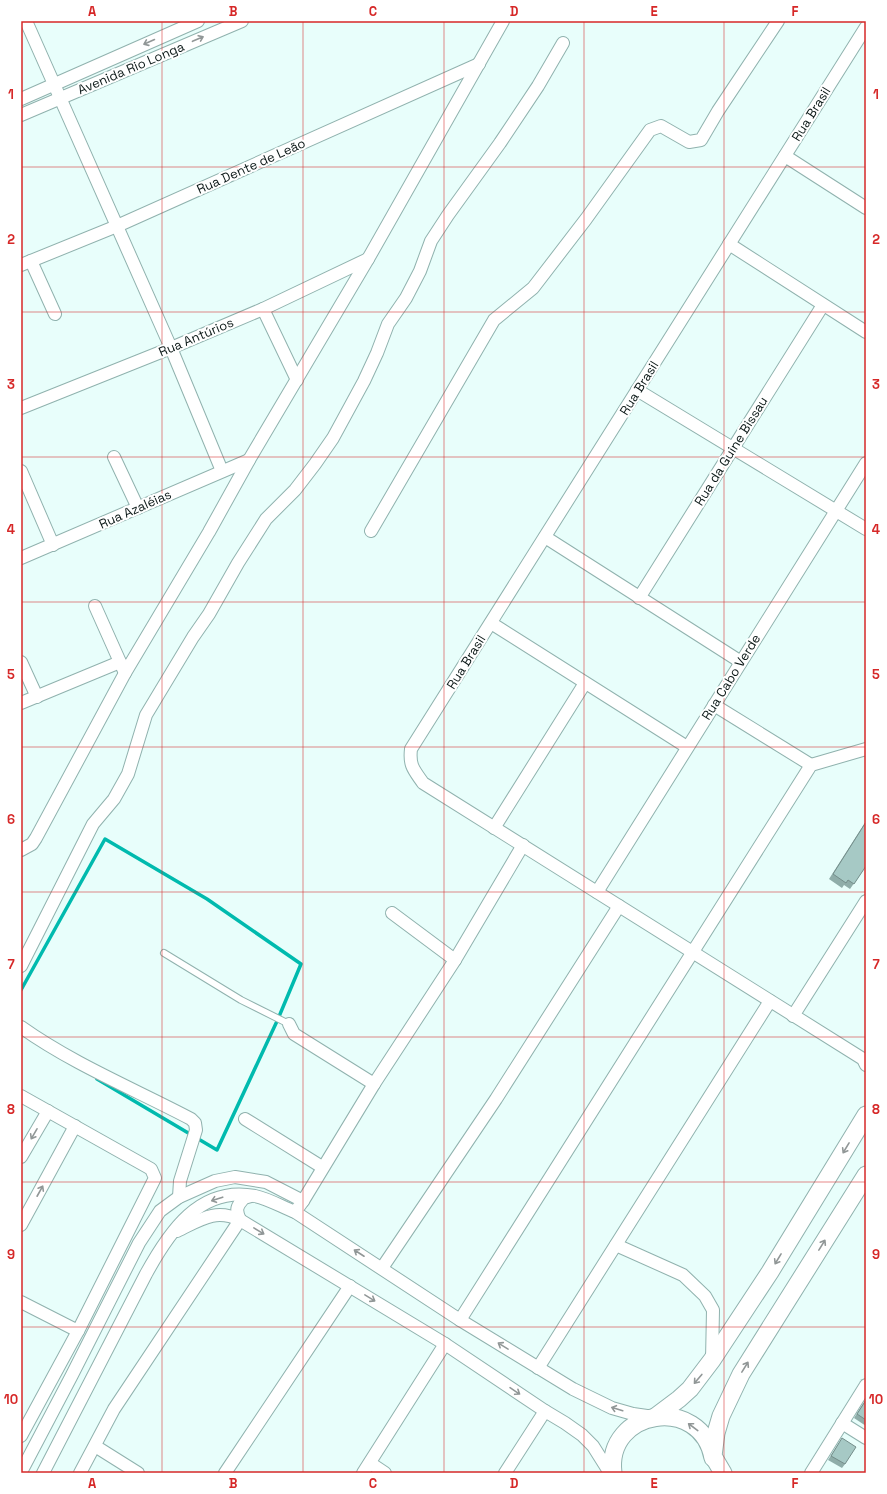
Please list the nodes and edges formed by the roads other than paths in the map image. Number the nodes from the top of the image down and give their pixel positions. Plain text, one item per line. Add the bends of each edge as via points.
1 (26, 21) edge
2 (198, 21) edge
3 (242, 21) edge
4 (503, 21) edge
5 (778, 21) edge
6 (866, 27) edge
7 (862, 41) edge
8 (563, 43) dead end
9 (479, 64) junction
10 (53, 85) junction
11 (60, 98) junction
12 (21, 99) edge
13 (21, 115) edge
14 (785, 156) junction
15 (866, 208) edge
16 (117, 226) junction
17 (729, 244) junction
18 (368, 259) junction
19 (26, 263) edge
20 (823, 305) junction
21 (263, 309) junction
22 (55, 314) dead end
23 (866, 332) edge
24 (171, 348) junction
25 (297, 380) junction
26 (637, 390) junction
27 (21, 408) edge
28 (733, 449) junction
29 (114, 457) dead end
30 (249, 460) junction
31 (866, 463) edge
32 (21, 471) edge
33 (222, 471) junction
34 (138, 508) junction
35 (836, 511) junction
36 (866, 529) edge
37 (371, 531) dead end
38 (545, 537) junction
39 (53, 545) junction
40 (21, 558) edge
41 (639, 598) junction
42 (95, 606) dead end
43 (491, 623) junction
44 (21, 662) edge
45 (120, 662) junction
46 (741, 662) junction
47 (125, 673) junction
48 (585, 683) junction
49 (37, 697) junction
50 (21, 703) edge
51 (714, 705) junction
52 (687, 748) junction
53 (866, 749) edge
54 (811, 765) junction
55 (494, 828) junction
56 (523, 845) junction
57 (21, 850) edge
58 (597, 892) junction
59 (866, 901) edge
60 (618, 906) junction
61 (392, 913) dead end
62 (693, 952) junction
63 (164, 953) dead end
64 (455, 960) junction
65 (21, 966) edge
66 (770, 1001) junction
67 (793, 1016) junction
68 (286, 1023) joint
69 (21, 1027) edge
70 (865, 1061) edge
71 (374, 1084) junction
72 (21, 1096) edge
73 (48, 1111) junction
74 (866, 1115) edge
75 (246, 1119) dead end
76 (75, 1126) junction
77 (21, 1157) edge
78 (322, 1167) junction
79 (866, 1175) edge
80 (254, 1196) junction
81 (180, 1197) junction
82 (303, 1201) junction
83 (26, 1205) edge
84 (295, 1212) junction
85 (240, 1220) junction
86 (21, 1225) edge
87 (172, 1233) junction
88 (616, 1245) junction
89 (382, 1268) junction
90 (350, 1286) junction
91 (21, 1302) edge
92 (460, 1320) junction
93 (78, 1330) junction
94 (445, 1344) junction
95 (712, 1360) junction
96 (538, 1368) junction
97 (866, 1384) edge
98 (545, 1411) junction
99 (655, 1417) junction
100 (842, 1423) junction
101 (21, 1436) edge
102 (866, 1438) edge
103 (95, 1446) junction
104 (713, 1456) junction
105 (366, 1468) edge
106 (21, 1472) edge
107 (229, 1472) edge
108 (43, 1473) edge
109 (80, 1473) edge
110 (138, 1473) edge
111 (385, 1473) edge
112 (505, 1473) edge
113 (610, 1473) edge
114 (613, 1473) edge
115 (713, 1473) edge
116 (723, 1473) edge
117 (811, 1473) edge

1 - 10 street
2 -> 10 street, Avenida Rio Longa
11 -> 3 street, Avenida Rio Longa
4 - 9 street
5 - 37 street via 701,140 689,142 661,126 650,130 533,288 494,320
6 - 7 street, Rua Brasil
7 - 14 street, Rua Brasil
8 - 65 street via 500,143 431,241 420,271 388,324 364,381 333,438 295,490 266,519 146,715 128,774 114,799 93,824
9 - 16 street, Rua Dente de Leão
9 - 18 street
10 - 11 street
10 - 12 street, Avenida Rio Longa
11 - 13 street, Avenida Rio Longa
11 - 16 street
14 - 15 street
14 - 17 street, Rua Brasil
16 - 19 street, Rua Dente de Leão
16 - 24 street
17 - 20 street
17 - 26 street, Rua Brasil
18 - 21 street, Rua Antúrios
18 - 25 street
19 - 22 street
20 - 23 street
20 - 28 street, Rua da Guine Bissau
21 - 24 street, Rua Antúrios
21 - 25 street
24 - 27 street, Rua Antúrios
24 - 33 street
25 - 30 street
26 - 28 street
26 - 38 street, Rua Brasil
28 - 35 street
28 - 41 street, Rua da Guine Bissau
29 - 34 street
30 - 33 street, Rua Azaléias
30 - 47 street
31 - 35 street, Rua Cabo Verde
32 - 39 street
33 - 34 street, Rua Azaléias
34 - 39 street, Rua Azaléias
35 - 36 street
35 - 46 street, Rua Cabo Verde
38 - 41 street
38 - 43 street, Rua Brasil
39 - 40 street, Rua Azaléias
41 - 46 street
42 - 45 street
43 - 48 street
43 - 55 street, Rua Brasil via 412,749 410,760 424,783
44 - 49 street
45 - 47 street
45 - 49 street
46 - 51 street, Rua Cabo Verde
47 - 57 street via 36,838 32,844
48 - 52 street
48 - 55 street
49 - 50 street
51 - 52 street, Rua Cabo Verde
51 - 54 street
52 - 58 street, Rua Cabo Verde
53 - 54 street
54 - 62 street
55 - 56 street
56 - 58 street
56 - 64 street
58 - 60 street
59 - 67 street
60 - 62 street
60 - 89 street via 496,1098
61 - 64 street
62 - 66 street
62 - 92 street
63 - 68 lane via 241,1000
64 - 71 street
66 - 67 street
66 - 88 street
67 - 70 street
68 - 71 street via 294,1034
69 - 81 street via 86,1066 195,1123 196,1130 180,1180
71 - 78 street
72 - 73 street
73 - 76 street
73 -> 77 street
74 -> 95 street via 770,1272
75 - 78 street
83 -> 76 street
76 - 93 street via 151,1169 155,1178
78 - 82 street
104 -> 79 street via 721,1416 734,1388
80 - 84 street
80 - 85 street via 244,1198 238,1205 236,1213
80 -> 87 street via 234,1194 217,1198 188,1215
81 - 82 street via 215,1181 235,1178 266,1182
81 - 106 street via 160,1211 139,1243
82 - 84 street
83 - 86 street
89 -> 84 street
85 - 87 street via 230,1215 218,1214
85 -> 90 street
85 - 103 street via 114,1409
87 - 108 street via 149,1269
88 - 95 street via 683,1275 705,1296 713,1310
88 - 96 street
89 - 92 street
90 -> 94 street
90 - 107 street
91 - 93 street
96 -> 92 street
93 - 101 street
94 -> 98 street
94 - 105 street
95 -> 99 street via 690,1389
99 -> 96 street via 612,1408
97 - 100 street
98 - 112 street
98 - 113 street via 582,1435
104 -> 99 street via 707,1441 685,1421
99 - 114 street via 641,1421 620,1440 614,1452
100 - 102 street
100 - 117 street
103 - 109 street
103 - 110 street
104 - 115 street
104 - 116 street
105 - 111 street

